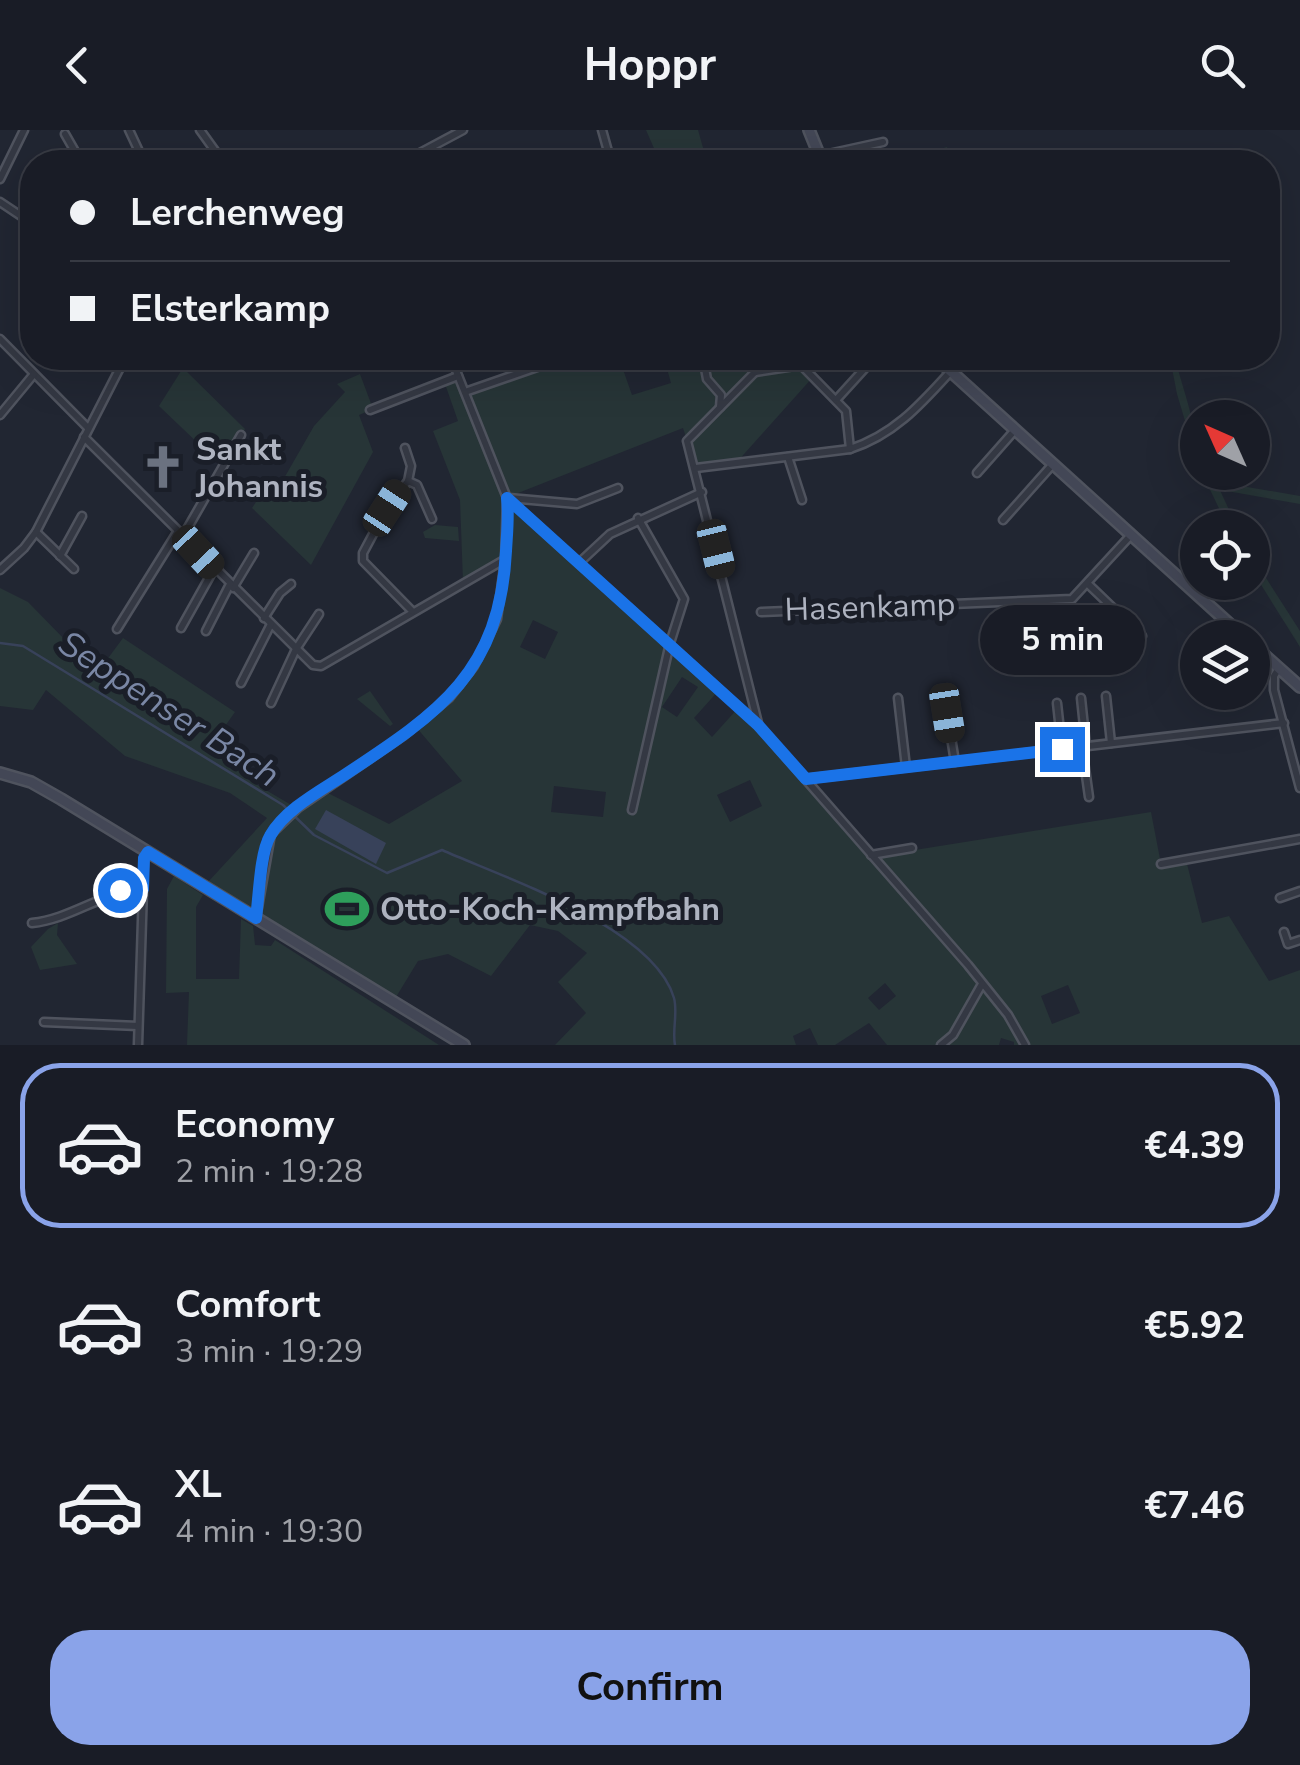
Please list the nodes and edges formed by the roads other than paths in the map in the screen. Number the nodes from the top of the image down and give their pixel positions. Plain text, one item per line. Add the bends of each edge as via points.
1 (24, 130) edge
2 (463, 130) edge
3 (65, 134) dead end
4 (884, 142) dead end
5 (74, 150) edge
6 (426, 150) edge
7 (854, 150) edge
8 (0, 178) edge
9 (0, 339) edge
10 (20, 360) edge
11 (30, 370) edge
12 (119, 370) edge
13 (456, 370) edge
14 (528, 370) edge
15 (705, 370) edge
16 (764, 370) edge
17 (810, 370) edge
18 (864, 370) edge
19 (951, 371) joint
20 (755, 372) joint
21 (34, 374) junction
22 (458, 376) junction
23 (464, 392) junction
24 (836, 400) junction
25 (719, 408) junction
26 (370, 410) dead end
27 (0, 415) edge
28 (1012, 427) junction
29 (88, 428) junction
30 (241, 435) dead end
31 (84, 436) junction
32 (405, 448) dead end
33 (850, 449) junction
34 (788, 456) junction
35 (1053, 464) junction
36 (696, 468) junction
37 (977, 472) dead end
38 (408, 482) junction
39 (618, 488) dead end
40 (702, 492) junction
41 (507, 498) junction
42 (802, 500) dead end
43 (82, 516) dead end
44 (638, 518) junction
45 (432, 520) dead end
46 (1004, 520) dead end
47 (36, 532) junction
48 (181, 534) junction
49 (1131, 534) junction
50 (254, 553) dead end
51 (60, 556) junction
52 (506, 560) junction
53 (580, 562) junction
54 (74, 569) dead end
55 (214, 569) junction
56 (0, 570) edge
57 (292, 584) dead end
58 (1088, 584) junction
59 (232, 586) junction
60 (412, 611) junction
61 (761, 612) dead end
62 (319, 614) dead end
63 (264, 618) junction
64 (1225, 620) edge
65 (270, 624) junction
66 (117, 628) dead end
67 (181, 628) dead end
68 (206, 630) dead end
69 (1142, 636) dead end
70 (670, 642) junction
71 (296, 649) junction
72 (1270, 660) edge
73 (1279, 668) junction
74 (242, 683) dead end
75 (1300, 687) edge
76 (1106, 696) dead end
77 (898, 698) dead end
78 (1080, 698) dead end
79 (271, 702) dead end
80 (1056, 702) dead end
81 (947, 713) dead end
82 (1284, 723) junction
83 (758, 725) junction
84 (1111, 743) junction
85 (1084, 746) junction
86 (1062, 749) junction
87 (955, 762) junction
88 (1297, 763) edge
89 (906, 768) junction
90 (0, 772) edge
91 (806, 779) junction
92 (1300, 788) edge
93 (1089, 797) dead end
94 (632, 810) dead end
95 (1300, 838) edge
96 (912, 848) dead end
97 (148, 852) junction
98 (870, 855) junction
99 (1161, 864) dead end
100 (143, 889) junction
101 (1300, 892) edge
102 (1280, 898) dead end
103 (256, 918) junction
104 (32, 924) dead end
105 (1284, 932) dead end
106 (1300, 940) edge
107 (982, 984) junction
108 (44, 1022) dead end
109 (138, 1026) junction
110 (138, 1045) edge
111 (464, 1045) edge
112 (942, 1045) edge
113 (1025, 1045) edge

1 - 8 street
2 - 6 street
3 - 5 street
4 - 7 street
9 - 10 street
11 - 21 street
12 - 29 street
13 - 22 street
14 - 23 street
15 - 25 street via 722,399
16 - 20 street
17 - 24 street
18 - 24 street
19 - 28 street
19 - 33 street via 893,429
20 - 25 street
21 - 27 street
21 - 29 street
22 - 23 street
22 - 26 street
23 - 41 street
24 - 33 street via 846,411
25 - 36 street via 687,441
28 - 35 street
28 - 37 street
29 - 31 street
30 - 48 street
31 - 47 street
31 - 48 street
32 - 38 street
33 - 34 street
34 - 36 street
34 - 42 street
35 - 46 street
35 - 49 street
36 - 40 street
38 - 45 street via 417,485
38 - 60 street via 363,553
39 - 41 street via 577,504
40 - 44 street
40 - 83 street
41 - 52 street
41 - 53 street
43 - 51 street
44 - 53 street
44 - 70 street via 684,599
47 - 51 street
47 - 56 street
48 - 55 street
48 - 66 street
49 - 58 street, Hasenkamp
49 - 64 street
50 - 59 street
51 - 54 street
52 - 60 street
52 - 103 street via 490,639 449,698 298,808 268,841
53 - 70 street
55 - 59 street
55 - 67 street
57 - 63 street
58 - 61 street, Hasenkamp via 1072,599
58 - 69 street
59 - 63 street
59 - 68 street
60 - 71 street via 320,666
62 - 71 street
63 - 65 street
65 - 71 street
65 - 74 street
70 - 83 street
70 - 94 street
71 - 79 street
72 - 73 street
73 - 75 street
73 - 82 street via 1274,690
76 - 84 street
77 - 89 street
78 - 85 street
80 - 86 street
81 - 87 street
82 - 84 street
82 - 88 street
83 - 91 street
84 - 85 street
85 - 86 street
85 - 93 street
86 - 87 street
87 - 89 street
88 - 92 street
89 - 91 street
90 - 97 street via 32,782
91 - 98 street
95 - 99 street
96 - 98 street
97 - 100 street
97 - 103 street
98 - 107 street
100 - 104 street via 120,890
100 - 109 street
101 - 102 street
103 - 111 street
105 - 106 street via 1288,944
107 - 112 street
107 - 113 street
108 - 109 street
109 - 110 street

